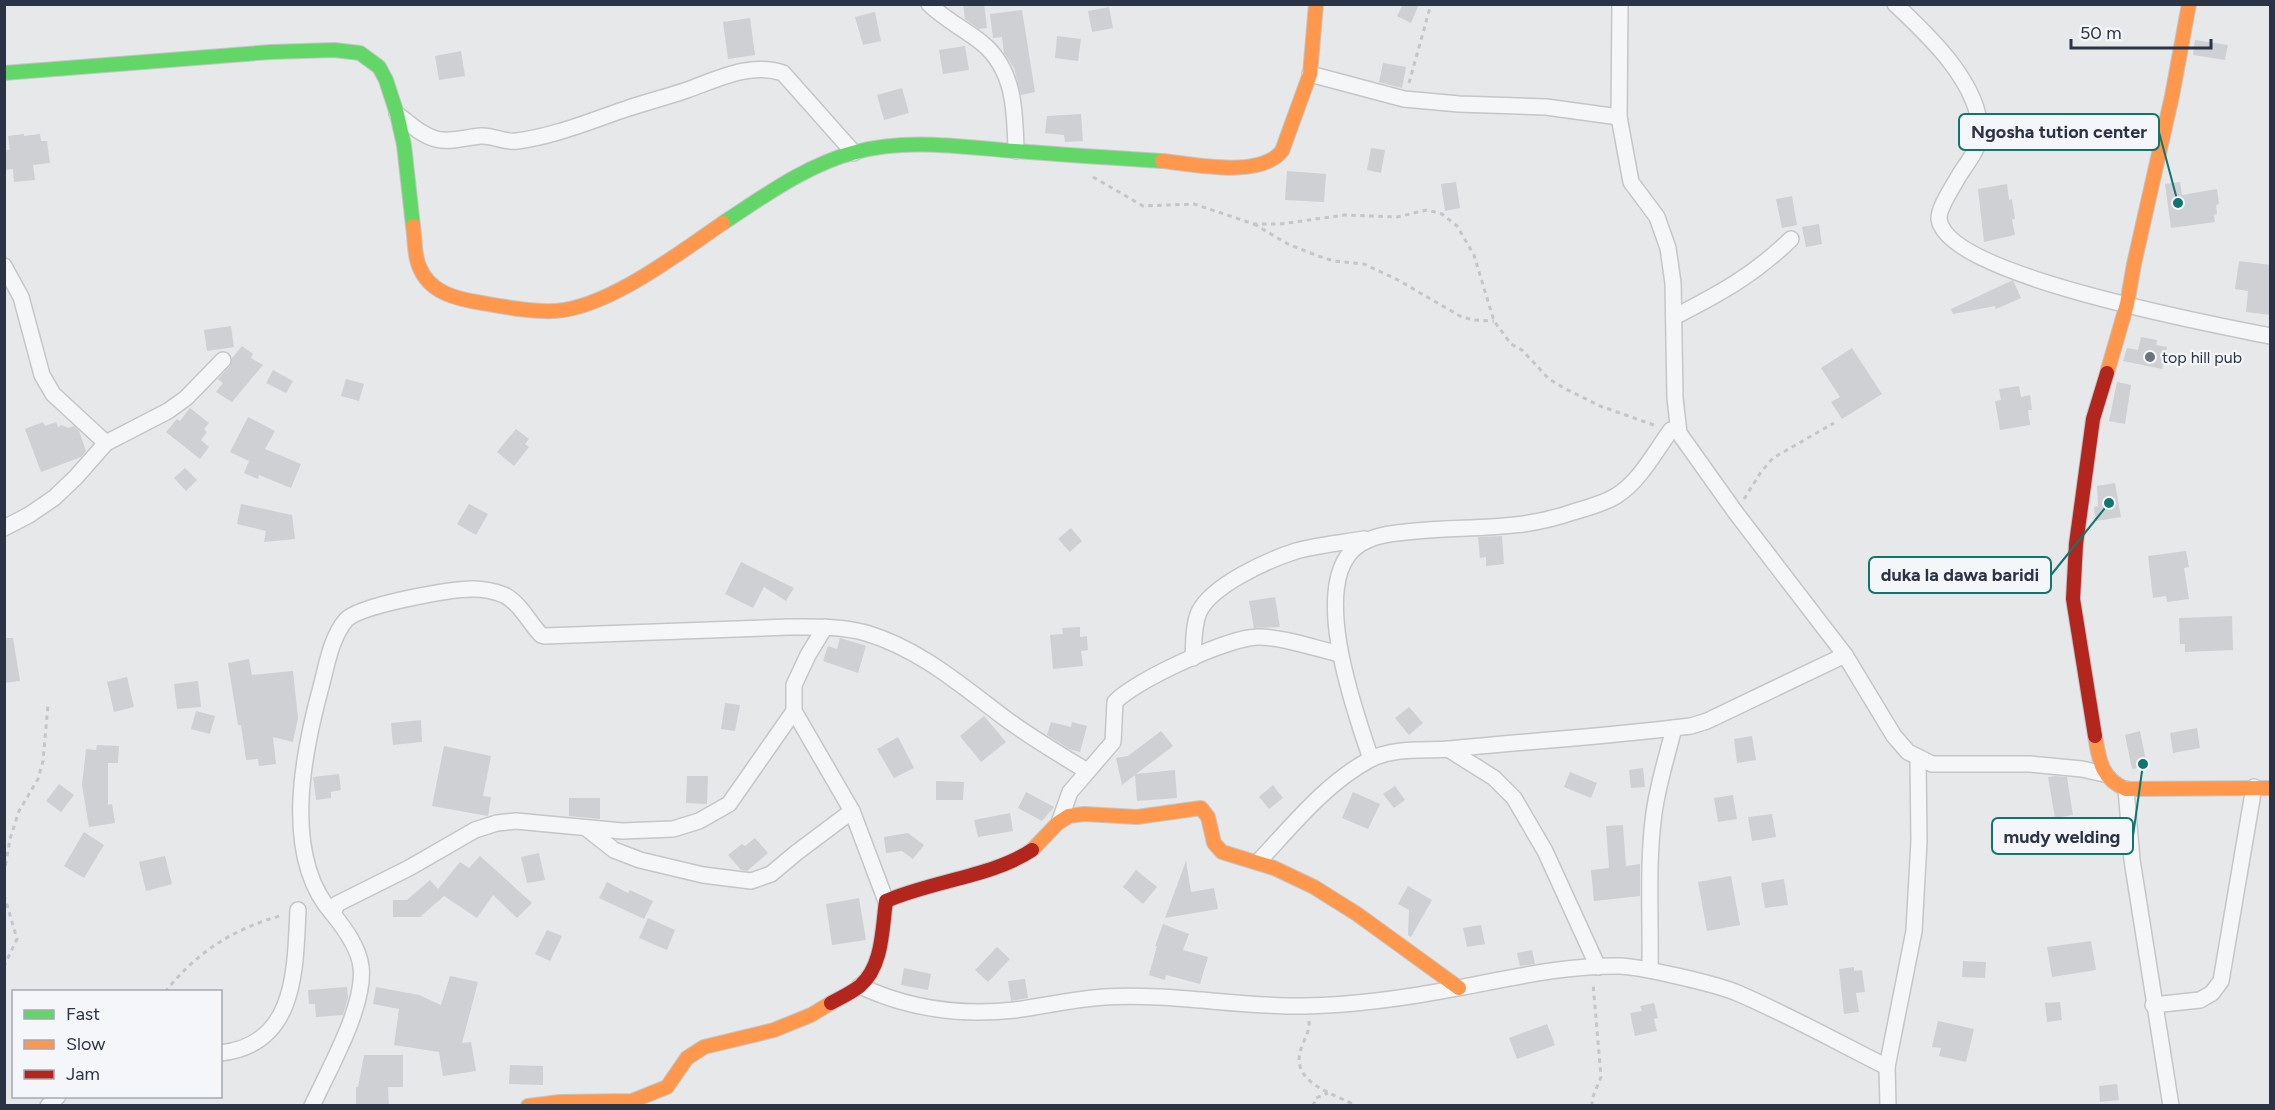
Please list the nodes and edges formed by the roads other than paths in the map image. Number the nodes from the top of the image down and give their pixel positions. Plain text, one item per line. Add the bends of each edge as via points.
1 (929, 4) edge
2 (1316, 4) edge
3 (1620, 4) edge
4 (1895, 4) edge
5 (2189, 4) edge
6 (4, 73) edge
7 (1310, 74) junction
8 (397, 114) junction
9 (1619, 117) junction
10 (1016, 151) junction
11 (854, 153) junction
12 (1791, 239) dead end
13 (4, 266) edge
14 (2127, 304) junction
15 (1674, 317) junction
16 (2271, 336) edge
17 (223, 360) dead end
18 (1671, 430) road end
19 (106, 443) junction
20 (4, 528) edge
21 (1373, 537) junction
22 (825, 627) junction
23 (1340, 654) junction
24 (1845, 655) junction
25 (1193, 658) junction
26 (794, 711) junction
27 (1674, 728) junction
28 (1448, 749) junction
29 (1371, 759) junction
30 (1918, 759) junction
31 (1087, 771) junction
32 (2104, 774) junction
33 (2254, 787) junction
34 (2271, 788) edge
35 (2126, 789) junction
36 (852, 811) junction
37 (1060, 820) junction
38 (586, 828) junction
39 (1258, 862) junction
40 (886, 901) junction
41 (298, 910) road end
42 (333, 914) junction
43 (1594, 967) junction
44 (1650, 970) junction
45 (860, 986) junction
46 (1459, 988) junction
47 (2154, 1005) junction
48 (222, 1053) edge
49 (1887, 1067) junction
50 (312, 1106) edge
51 (528, 1106) edge
52 (1888, 1106) edge
53 (2171, 1106) edge

1 - 10 street via 982,43 999,61 1015,107
2 - 7 street
3 - 9 street
4 - 14 street via 1934,41 1961,76 1978,122 1977,146 1939,214 1946,233 1970,251 2021,276
5 - 14 street
6 - 8 street via 334,50 360,53 379,67
7 - 9 street via 1404,99 1546,107
7 - 10 street via 1282,151 1277,159 1255,167
8 - 11 street via 435,139 486,136 516,141 585,125 725,76 773,70 783,73
8 - 11 street via 418,265 425,280 450,297 556,311 600,300 800,176
9 - 15 street via 1631,182 1664,232
10 - 11 street via 934,144
12 - 15 street via 1766,263 1725,291
13 - 19 street via 21,297 42,375 53,394
14 - 16 street
14 - 32 street via 2093,419 2074,577 2073,599
15 - 24 street via 1679,433
17 - 19 street via 168,411
18 - 21 street via 1629,486 1615,497 1592,506 1531,524
19 - 20 street via 54,498
21 - 23 street via 1355,548 1338,572
21 - 25 street via 1296,551 1224,586 1200,611
22 - 26 street via 794,685
22 - 31 street via 864,632 918,656 1029,736
22 - 42 street via 545,636 507,597 471,589 373,606 353,614 345,621 331,650 300,790 303,841 314,887
23 - 25 street via 1260,637 1234,640
23 - 29 street
24 - 27 street via 1707,722
24 - 30 street via 1894,736
25 - 31 street via 1120,696 1115,702 1113,742
26 - 36 street
26 - 38 street via 729,804 712,815 673,829
27 - 28 street
27 - 44 street via 1654,814
28 - 29 street via 1408,750
28 - 43 street via 1494,778 1514,798 1545,851
29 - 39 street via 1326,792
30 - 32 street via 1932,764 2030,764
30 - 49 street via 1914,931
31 - 37 street via 1070,792
32 - 35 street via 2114,785
33 - 34 street
33 - 35 street
33 - 47 street via 2221,981 2200,1000
35 - 47 street via 2132,860
36 - 38 street via 771,874 752,881 703,875 640,860 614,850
36 - 40 street
37 - 39 street via 1071,815 1138,817 1201,808 1208,816 1220,851
37 - 40 street via 1042,843 1026,855
38 - 42 street via 516,821 476,830 337,904
39 - 46 street via 1348,906
40 - 45 street via 878,956
41 - 48 street via 292,982 284,1012 272,1029 256,1041
42 - 50 street via 356,949 362,967 360,987 340,1047
43 - 44 street
43 - 46 street
44 - 49 street via 1733,992
45 - 46 street via 886,999 912,1005 983,1013 1104,997 1166,996 1306,1006
45 - 51 street via 791,1025 694,1052 667,1087 652,1094 632,1101
47 - 53 street
49 - 52 street

